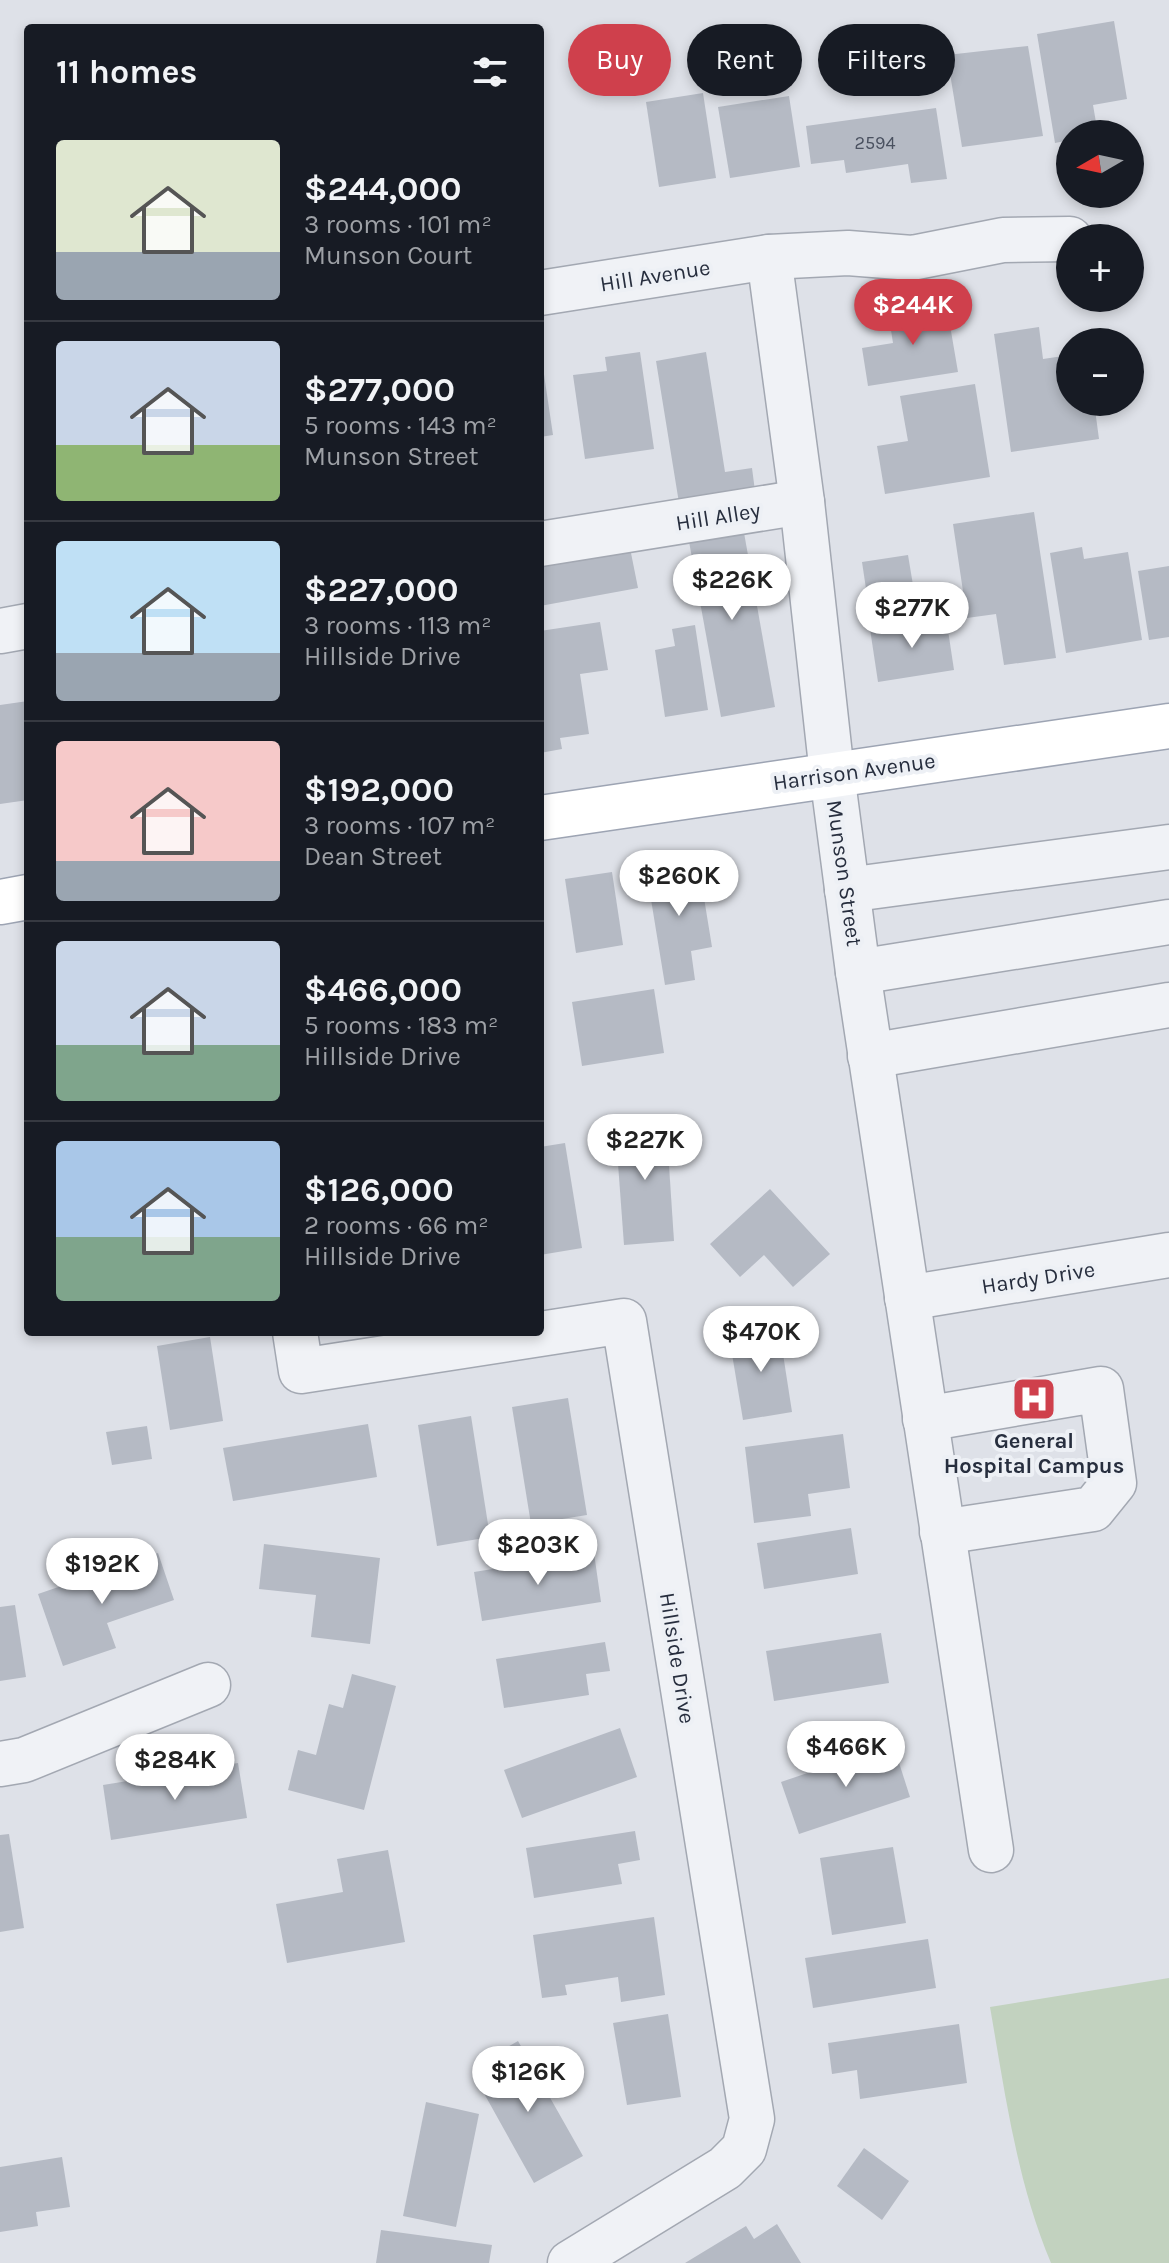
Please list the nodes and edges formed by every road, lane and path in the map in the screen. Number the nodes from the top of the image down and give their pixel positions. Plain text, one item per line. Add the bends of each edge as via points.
1 (1056, 239) edge
2 (769, 257) junction
3 (544, 292) edge
4 (802, 502) junction
5 (544, 543) edge
6 (24, 627) edge
7 (0, 631) edge
8 (1169, 726) edge
9 (832, 774) junction
10 (544, 817) edge
11 (1169, 847) edge
12 (847, 890) junction
13 (24, 898) edge
14 (0, 902) edge
15 (1169, 922) edge
16 (858, 972) junction
17 (1169, 1005) edge
18 (870, 1056) junction
19 (1169, 1255) edge
20 (907, 1298) junction
21 (544, 1333) edge
22 (296, 1336) edge
23 (527, 1336) edge
24 (925, 1419) junction
25 (942, 1532) junction
26 (208, 1685) dead end
27 (0, 1764) edge
28 (991, 1850) dead end
29 (570, 2263) edge

1 - 2 street, Hill Avenue via 1003,240 912,258 848,253
2 - 3 street, Hill Avenue
2 - 4 street, Munson Street
4 - 5 street, Hill Alley
4 - 9 street, Munson Street
6 - 7 street
8 - 9 main road, Harrison Avenue
9 - 10 main road, Harrison Avenue
9 - 12 street, Munson Street
11 - 12 street
12 - 16 street, Munson Street
13 - 14 main road
15 - 16 street
16 - 18 street, Munson Street
17 - 18 street
18 - 20 street, Munson Street
19 - 20 street, Hardy Drive
20 - 24 street, Munson Street
21 - 29 street, Hillside Drive via 624,1321 752,2119 744,2149 725,2168
22 - 23 street, Hillside Drive via 301,1371
24 - 25 street, Munson Street
24 - 25 street via 1101,1389 1114,1483 1093,1509
25 - 28 street, Munson Street
26 - 27 street via 24,1760

